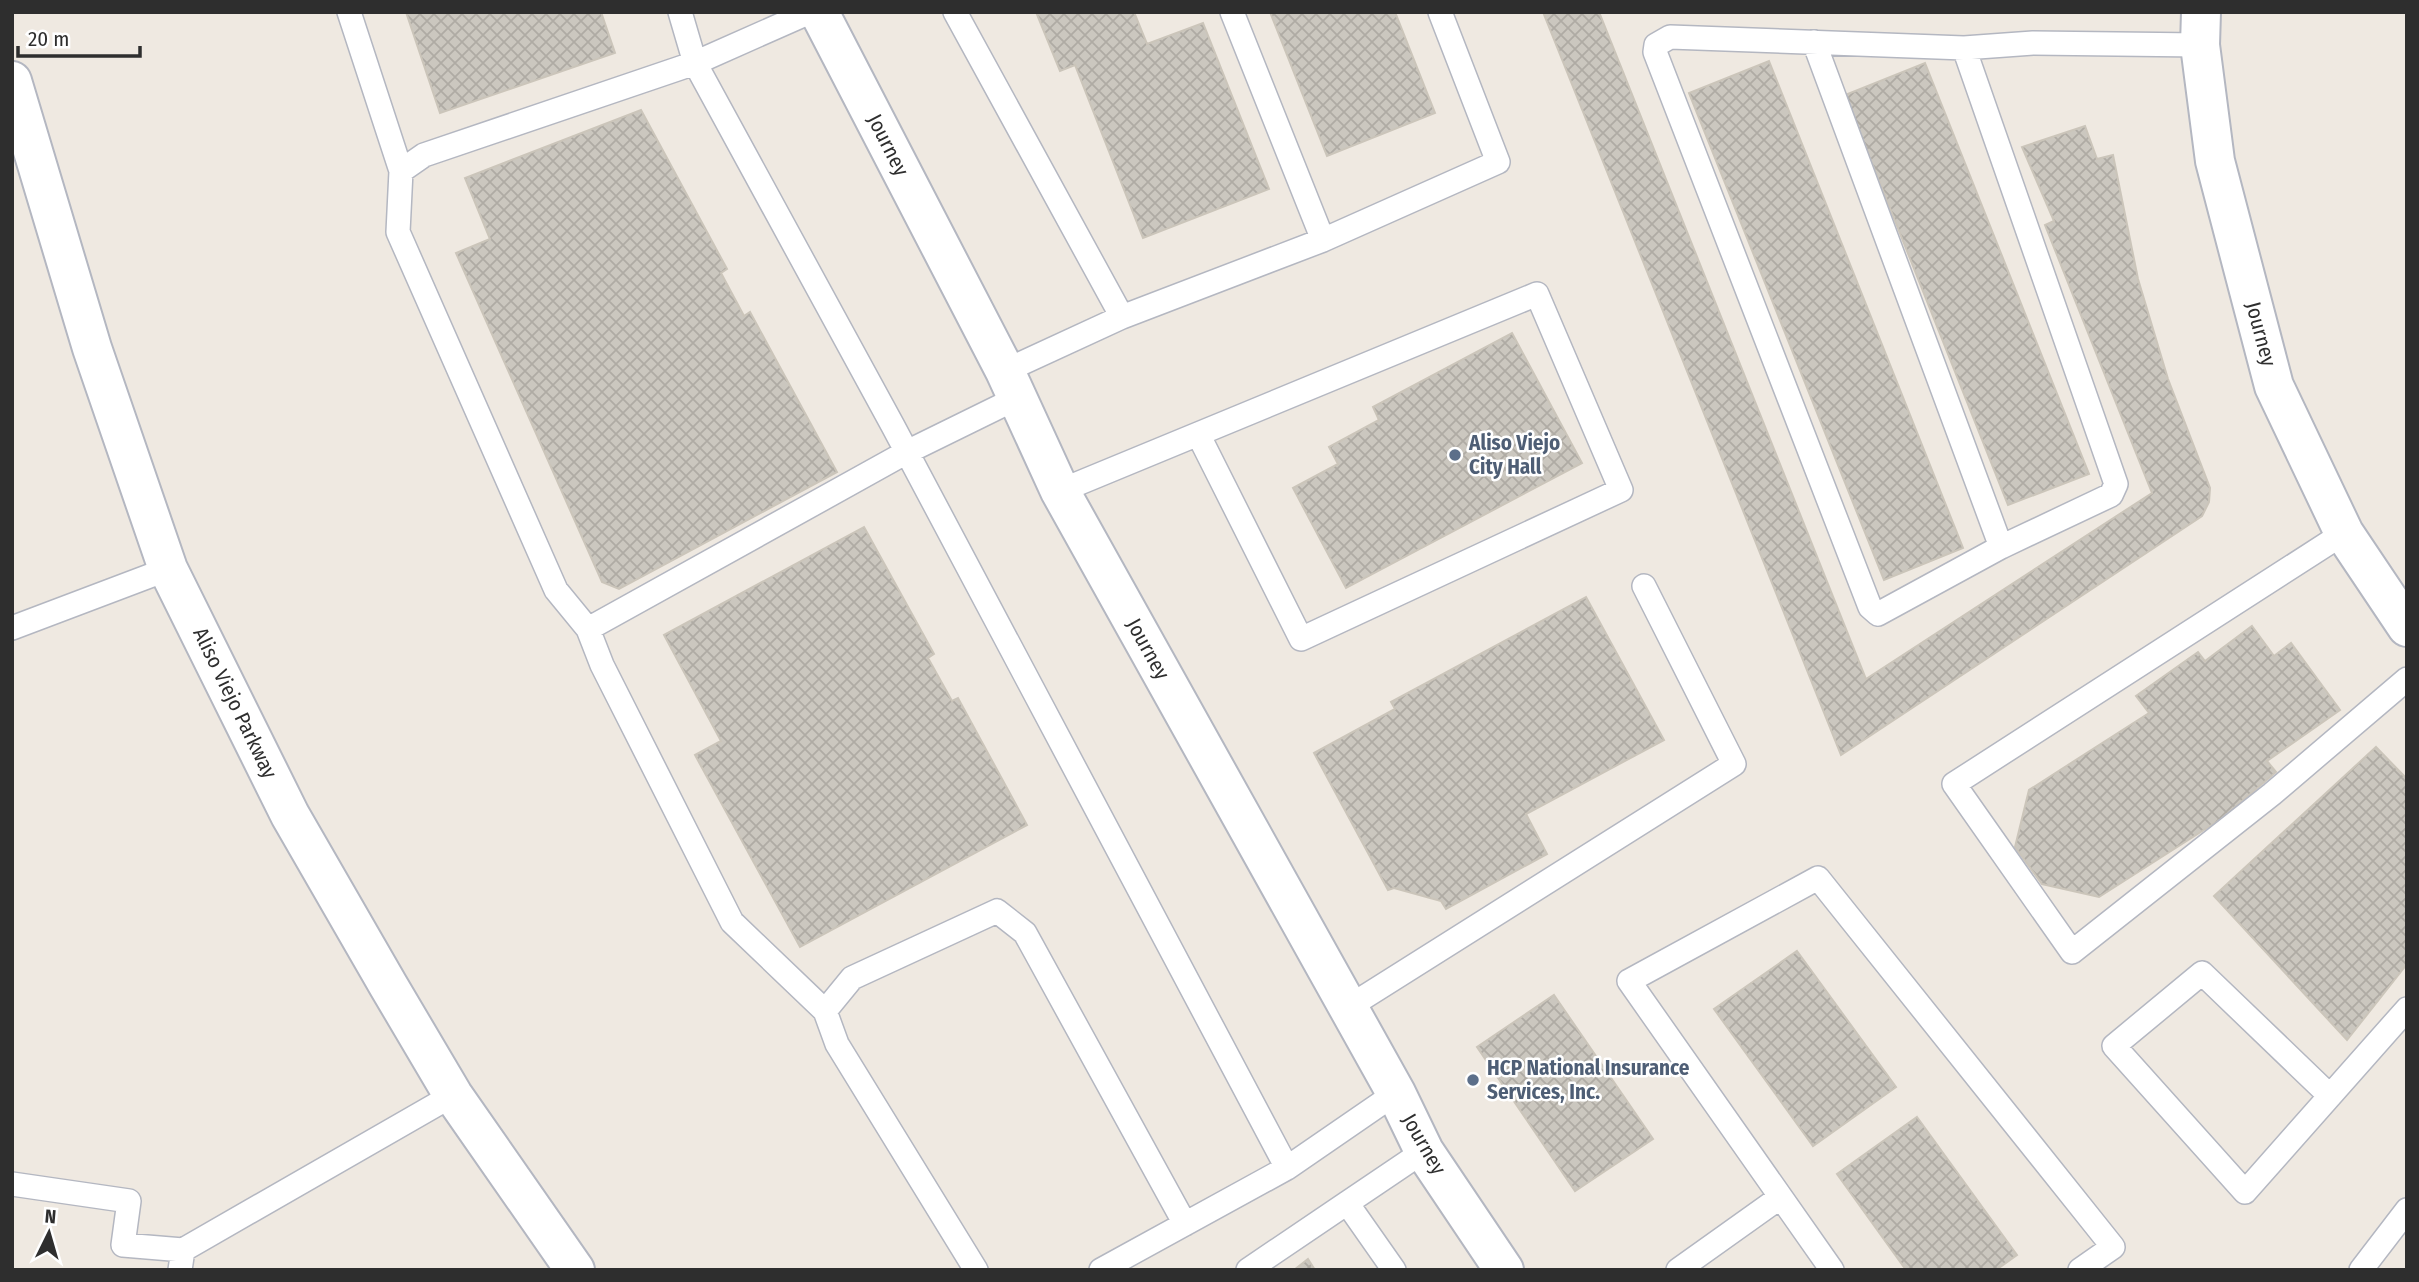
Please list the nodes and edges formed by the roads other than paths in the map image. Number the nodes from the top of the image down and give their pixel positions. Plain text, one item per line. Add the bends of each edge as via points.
1 (349, 12) edge
2 (680, 12) edge
3 (810, 12) edge
4 (819, 12) edge
5 (955, 12) edge
6 (1232, 12) edge
7 (1440, 12) edge
8 (2200, 29) edge
9 (1814, 42) junction
10 (1964, 48) junction
11 (695, 63) junction
12 (12, 81) edge
13 (401, 171) junction
14 (1323, 240) junction
15 (1122, 317) junction
16 (1011, 384) junction
17 (1198, 434) junction
18 (905, 453) junction
19 (1060, 491) junction
20 (2344, 533) junction
21 (2001, 547) junction
22 (169, 569) junction
23 (1644, 586) dead end
24 (2407, 627) edge
25 (12, 628) edge
26 (589, 629) junction
27 (2407, 679) edge
28 (1347, 1008) junction
29 (2407, 1009) edge
30 (825, 1011) junction
31 (1396, 1093) junction
32 (453, 1096) junction
33 (2330, 1096) junction
34 (1424, 1151) junction
35 (1287, 1168) junction
36 (12, 1184) edge
37 (1779, 1198) junction
38 (1347, 1203) junction
39 (2406, 1214) edge
40 (1185, 1224) junction
41 (182, 1260) edge
42 (575, 1270) edge
43 (976, 1270) edge
44 (1101, 1270) edge
45 (1248, 1270) edge
46 (1394, 1270) edge
47 (1504, 1270) edge
48 (1678, 1270) edge
49 (1832, 1270) edge
50 (2080, 1270) edge
51 (2361, 1270) edge

1 - 13 lane
2 - 11 lane
3 - 11 lane
4 - 16 street, Journey
5 - 15 lane
6 - 14 lane
7 - 14 lane via 1498,162
8 - 10 lane
8 - 20 street, Journey via 2215,161 2274,386
9 - 10 lane
9 - 21 lane
9 - 21 lane via 1670,37 1660,41 1655,52 1870,607 1878,614
10 - 21 lane via 2116,484 2111,495
11 - 13 lane via 424,155
11 - 18 lane
12 - 22 street, Aliso Viejo Parkway via 92,348
13 - 26 lane via 398,232 556,590
14 - 15 lane
15 - 16 lane
16 - 18 lane
16 - 19 street, Journey
17 - 17 lane via 1537,294 1621,490 1301,639
17 - 19 lane
18 - 26 lane
18 - 35 lane
19 - 28 street, Journey
20 - 24 street, Journey
20 - 27 lane via 1954,784 2072,952 2272,794
22 - 25 lane
22 - 32 street, Aliso Viejo Parkway via 290,815
23 - 28 lane via 1734,764
26 - 30 lane via 602,665 732,922
28 - 31 street, Journey
29 - 33 lane
30 - 40 lane via 852,978 997,911 1025,933
30 - 43 lane via 837,1044
31 - 34 street, Journey
31 - 35 lane
32 - 41 lane
32 - 42 street, Aliso Viejo Parkway
33 - 33 lane via 2245,1192 2114,1046 2202,973
34 - 38 lane
34 - 47 street, Journey
35 - 40 lane
36 - 41 lane via 129,1201 122,1245
37 - 48 lane
37 - 49 lane
37 - 50 lane via 1629,981 1818,878 2113,1247
38 - 45 lane
38 - 46 lane
39 - 51 lane
40 - 44 lane

